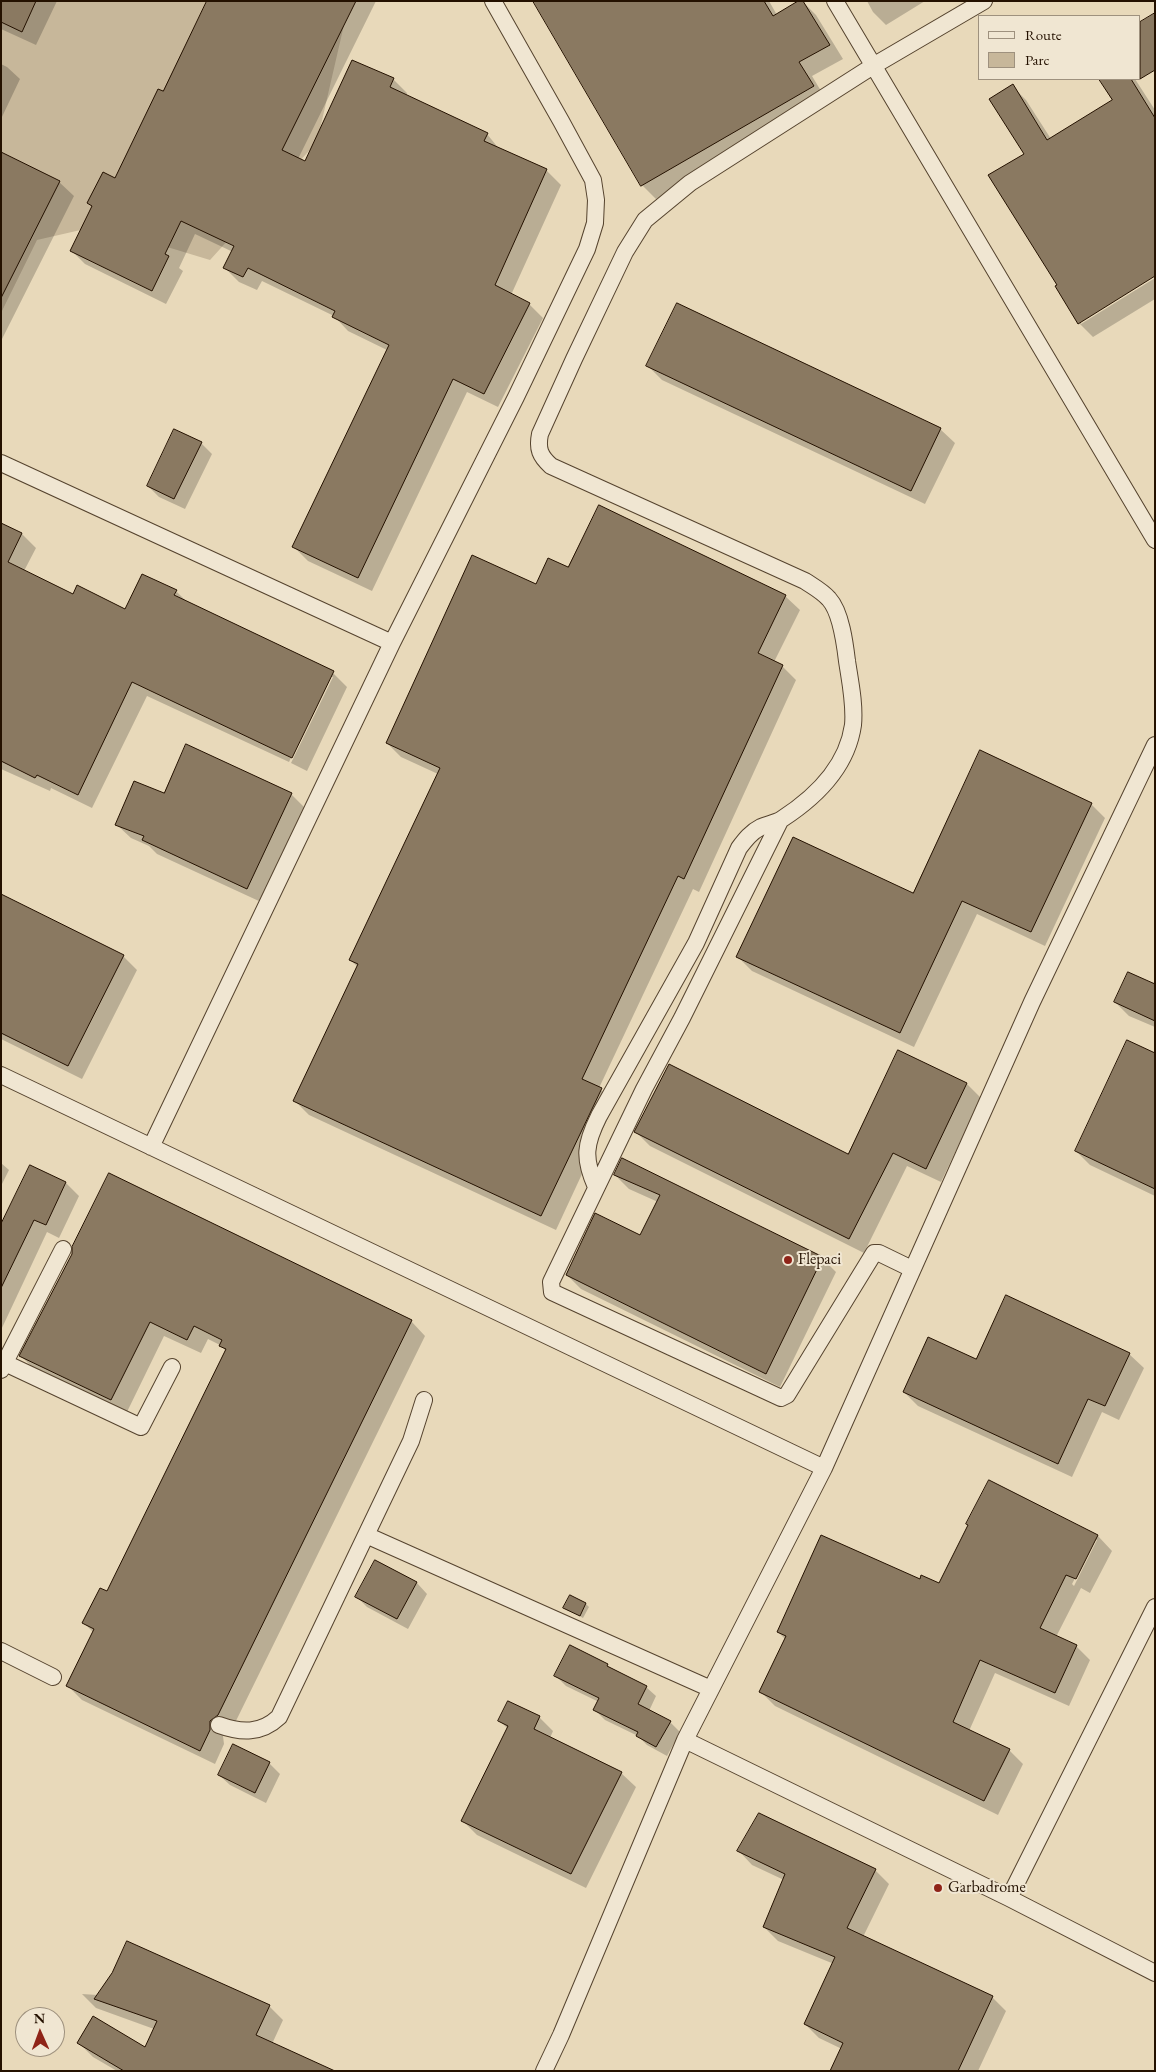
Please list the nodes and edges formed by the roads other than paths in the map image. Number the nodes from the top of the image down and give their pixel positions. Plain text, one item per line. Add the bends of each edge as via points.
1 (493, 1) edge
2 (835, 1) edge
3 (984, 1) edge
4 (873, 66) junction
5 (1, 463) edge
6 (1155, 540) edge
7 (392, 643) junction
8 (1155, 744) edge
9 (780, 821) junction
10 (1, 1074) edge
11 (151, 1147) junction
12 (596, 1187) junction
13 (63, 1249) dead end
14 (912, 1269) junction
15 (3, 1367) edge
16 (172, 1367) dead end
17 (424, 1400) dead end
18 (824, 1468) junction
19 (366, 1535) junction
20 (1155, 1607) edge
21 (1, 1652) edge
22 (53, 1677) dead end
23 (711, 1690) junction
24 (219, 1725) dead end
25 (685, 1740) junction
26 (1009, 1898) junction
27 (1155, 1973) edge
28 (544, 2071) edge

1 - 7 lane via 592,180 596,200 595,223 587,249 516,397
2 - 4 lane
3 - 4 lane
4 - 6 lane
4 - 9 lane via 690,183 645,220 625,252 574,358 538,444 543,459 551,466 805,581 831,600 846,649 852,695 853,724 847,753 811,798
5 - 7 lane
7 - 11 lane
8 - 14 lane via 1032,1002
9 - 12 lane
9 - 12 lane via 759,828 739,848 696,943 599,1116 589,1136 586,1158
10 - 11 lane
11 - 18 lane
12 - 14 lane via 551,1282 552,1292 776,1397 787,1395 874,1253
13 - 15 lane
14 - 18 lane
15 - 16 lane via 141,1427
17 - 19 lane via 411,1441
18 - 23 lane
19 - 23 lane
19 - 24 lane via 279,1717 265,1728 248,1731
20 - 26 lane
21 - 22 lane
23 - 25 lane
25 - 26 lane
25 - 28 lane
26 - 27 lane

